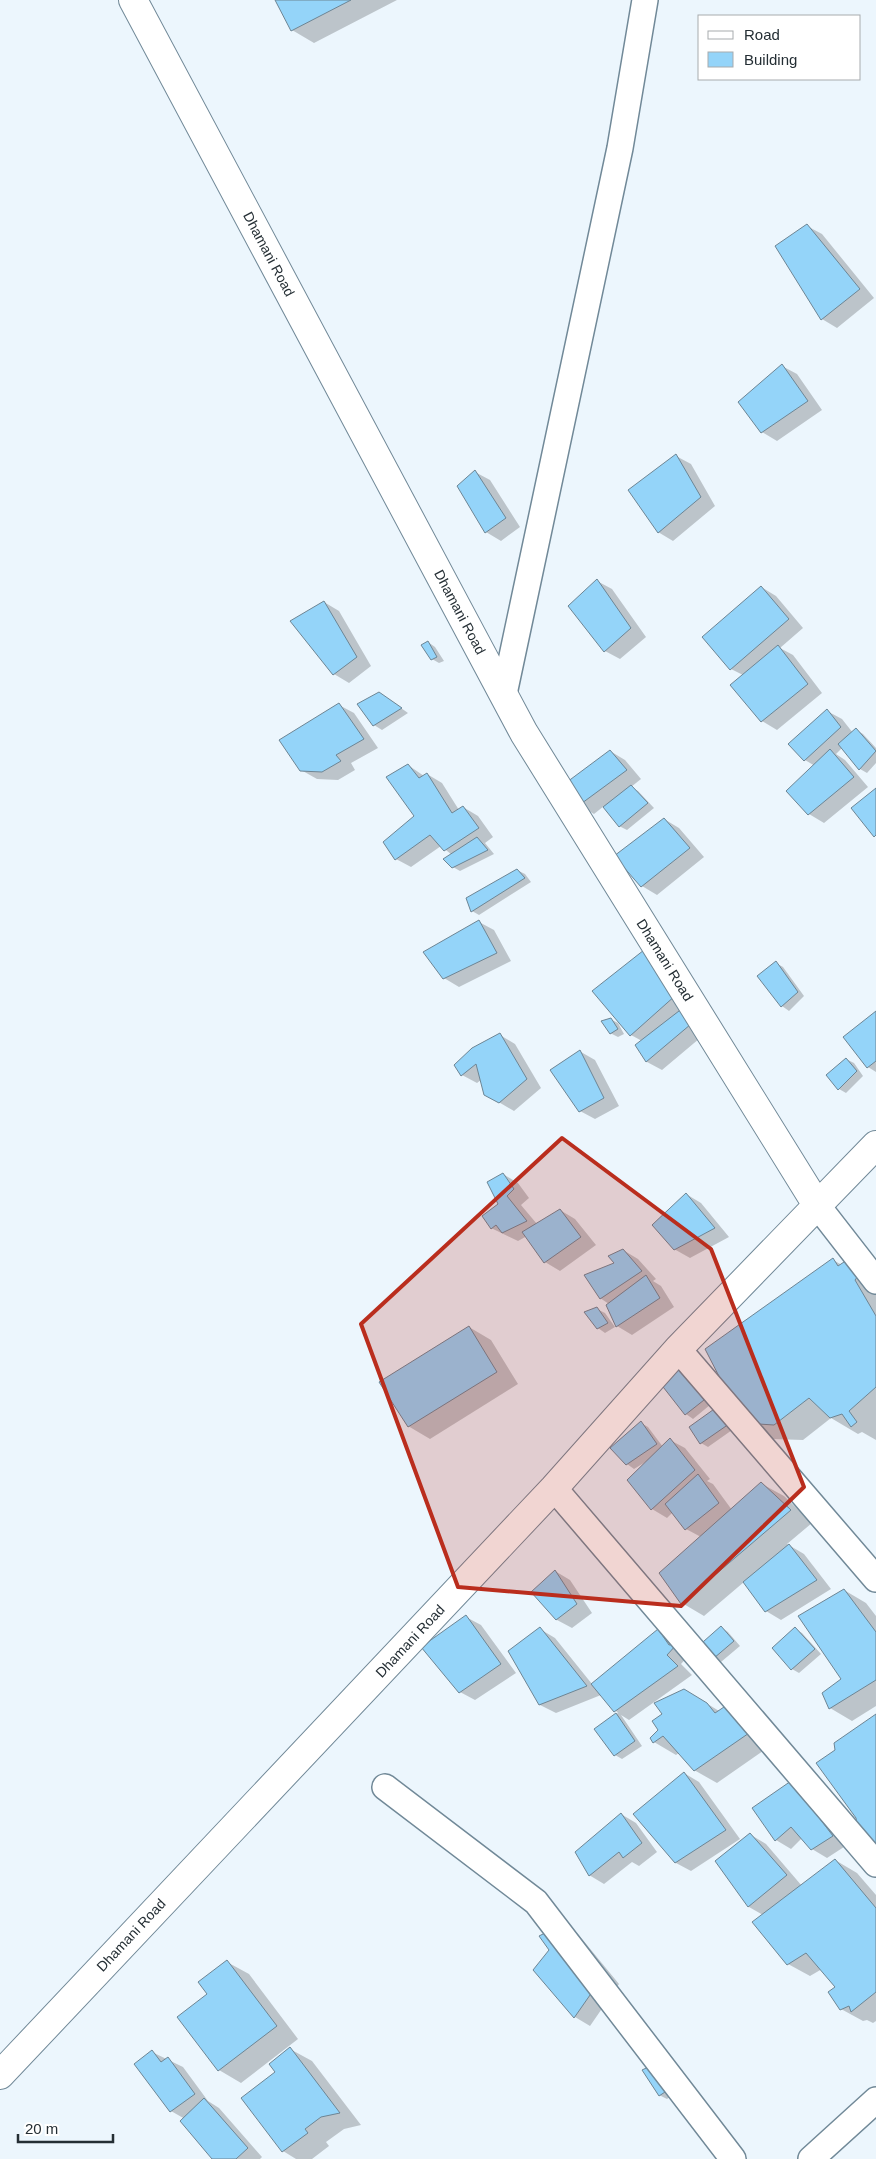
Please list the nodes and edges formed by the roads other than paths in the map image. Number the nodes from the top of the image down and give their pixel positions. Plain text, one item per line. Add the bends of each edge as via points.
1 (134, 0) edge
2 (645, 0) edge
3 (504, 694) junction
4 (876, 1145) edge
5 (817, 1205) junction
6 (876, 1282) edge
7 (678, 1349) junction
8 (554, 1488) junction
9 (876, 1579) edge
10 (385, 1787) dead end
11 (876, 1864) edge
12 (0, 2075) edge
13 (876, 2100) edge
14 (734, 2159) edge
15 (812, 2159) edge

1 - 3 main road, Dhamani Road
2 - 3 street via 620,148
3 - 5 main road, Dhamani Road via 524,733
4 - 5 main road, Dhamani Road
5 - 6 street
5 - 7 main road, Dhamani Road
7 - 8 main road, Dhamani Road
7 - 9 street
8 - 11 street
8 - 12 main road, Dhamani Road
10 - 14 street via 536,1902
13 - 15 street

